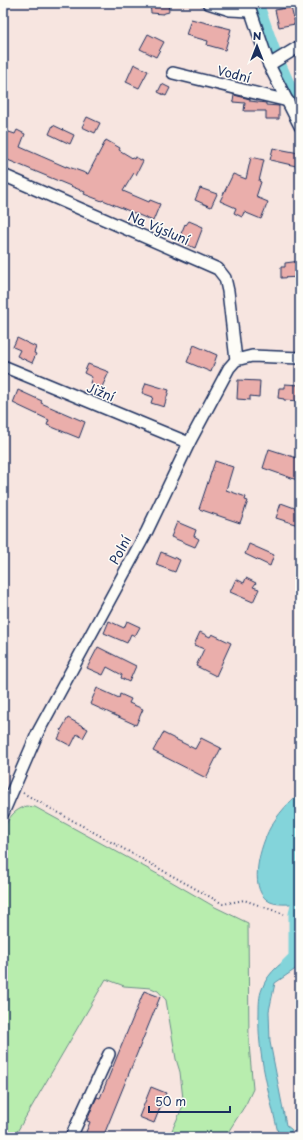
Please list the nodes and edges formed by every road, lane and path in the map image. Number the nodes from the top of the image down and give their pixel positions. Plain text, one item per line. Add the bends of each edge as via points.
1 (208, 3) edge
2 (249, 7) edge
3 (300, 46) edge
4 (271, 64) junction
5 (173, 74) dead end
6 (288, 101) junction
7 (300, 126) edge
8 (3, 175) edge
9 (300, 358) edge
10 (236, 360) junction
11 (3, 366) edge
12 (190, 443) junction
13 (15, 788) junction
14 (3, 813) edge
15 (284, 914) dead end
16 (109, 1054) dead end
17 (71, 1137) edge

1 - 2 street, Vodní via 230,10
2 - 4 street, Vodní
3 - 4 street
4 - 6 street, Vodní
5 - 6 street, Vodní
6 - 7 street, Vodní
8 - 10 street, Na Výsluní via 218,269 225,278 228,291
9 - 10 street via 252,356
10 - 12 street, Polní via 229,368
11 - 12 street, Jižní
12 - 13 street, Polní via 147,531 38,732
13 - 14 street, Polní
13 - 15 path via 223,904 244,900
16 - 17 street

